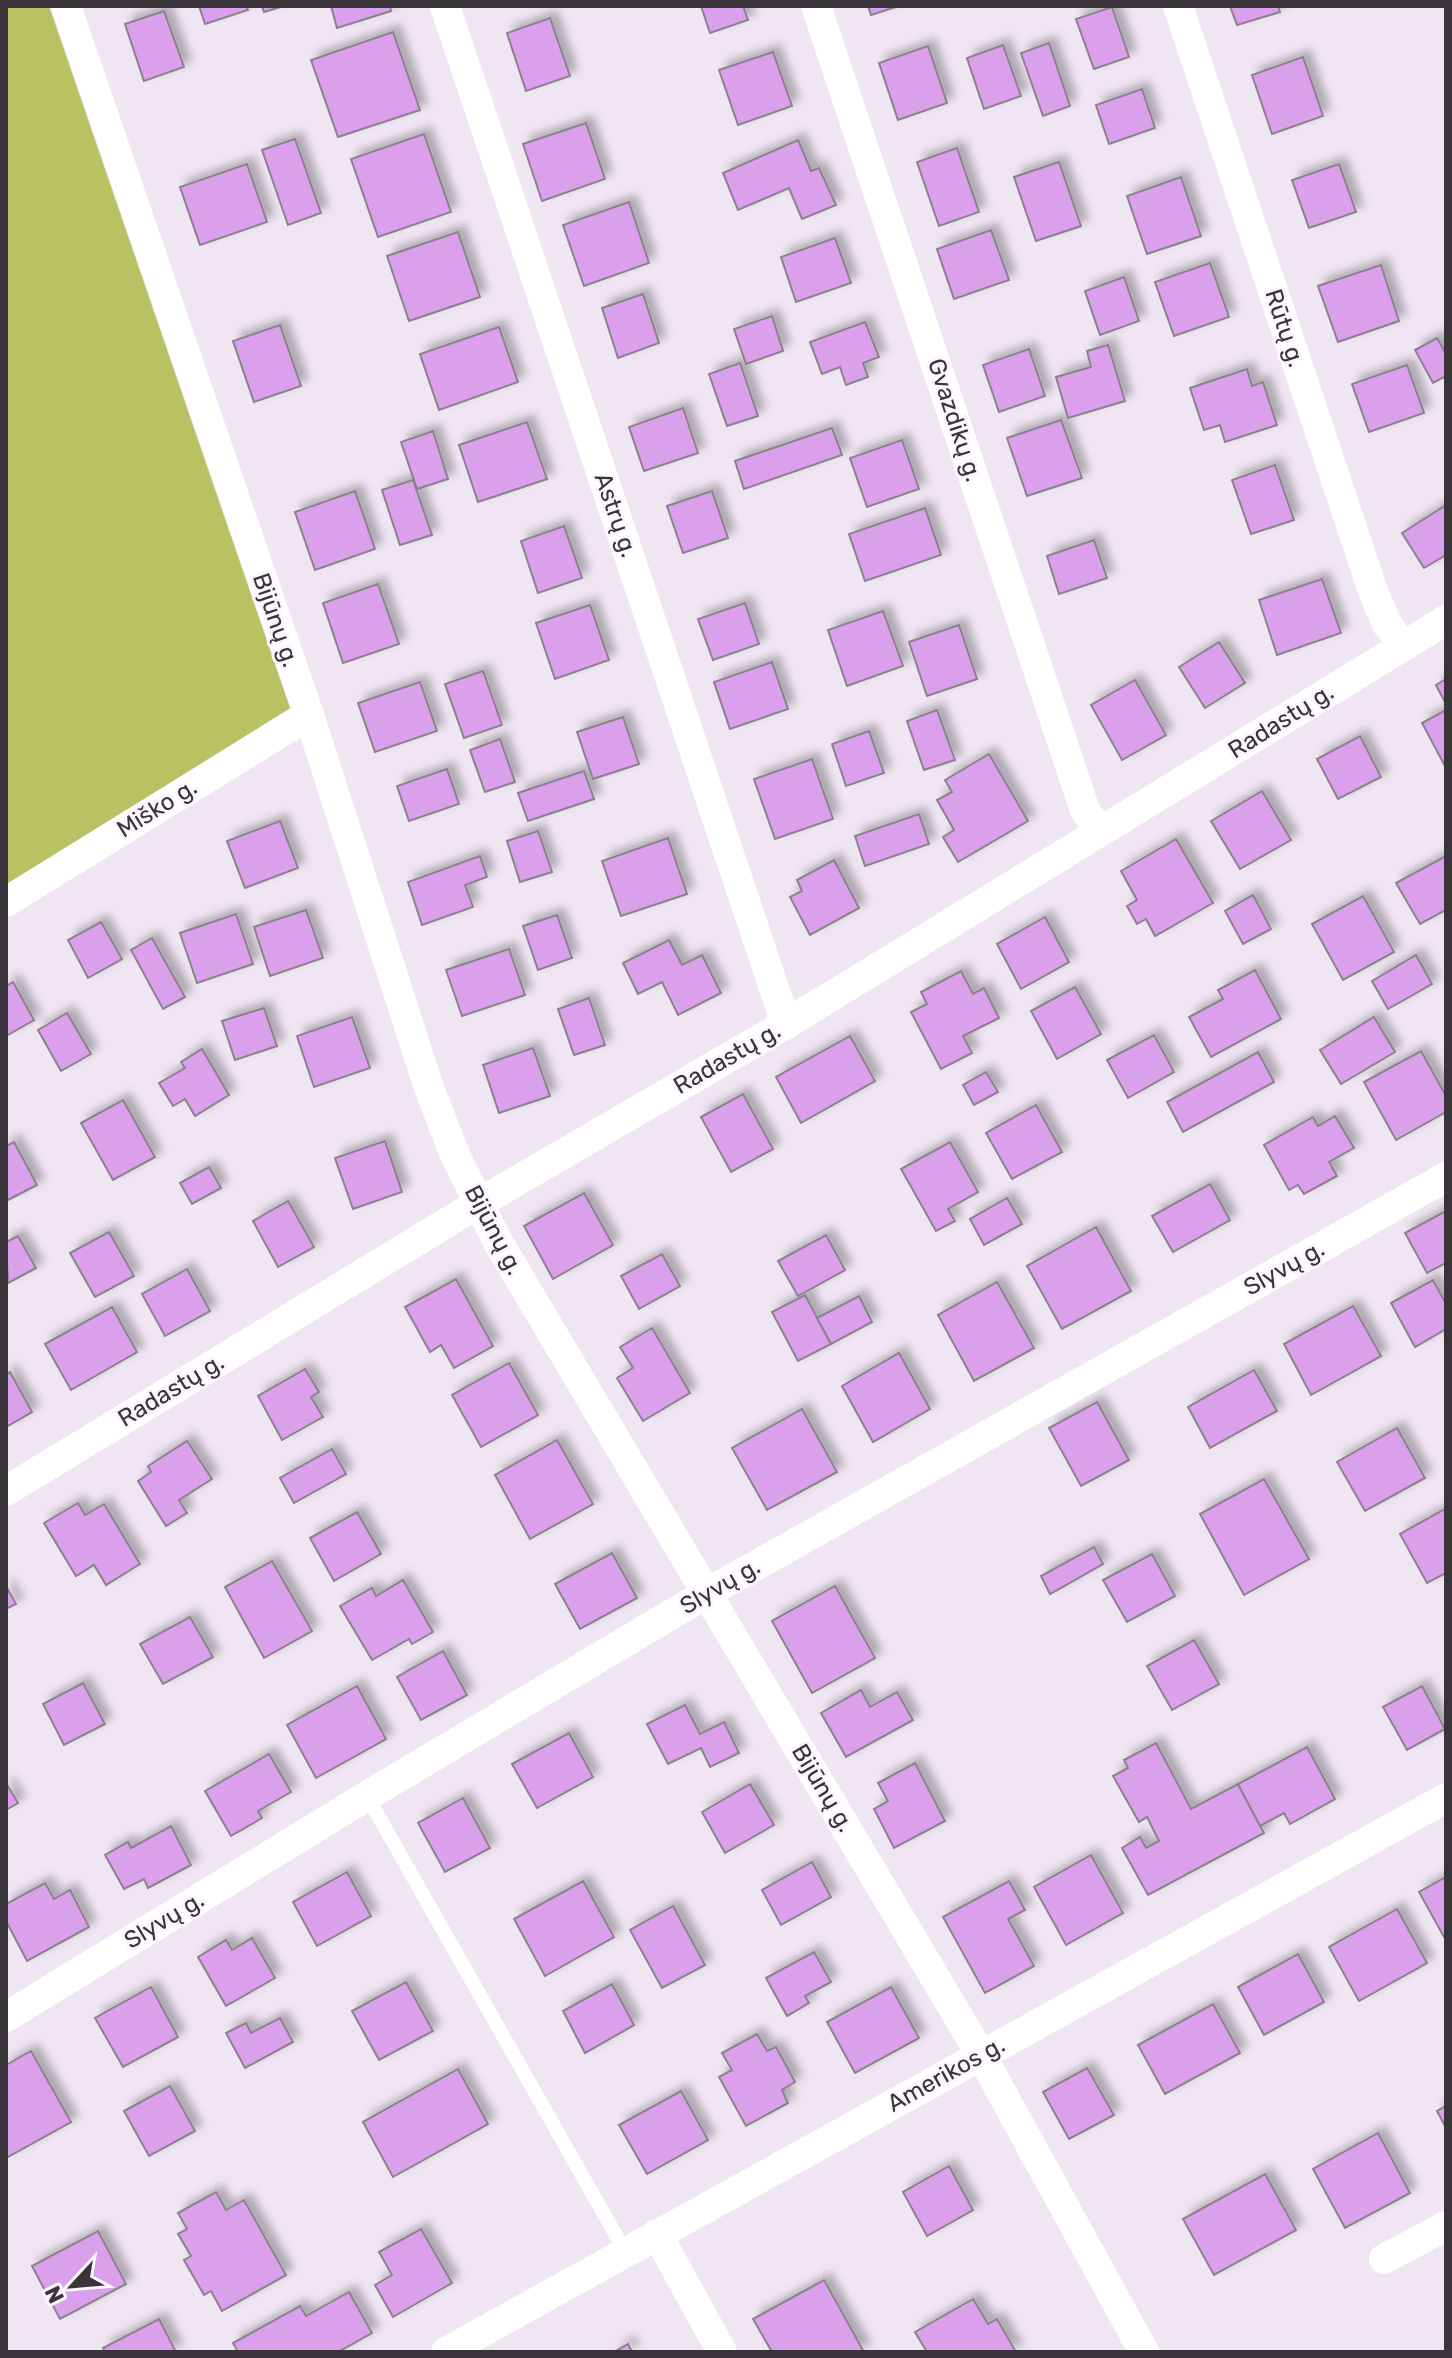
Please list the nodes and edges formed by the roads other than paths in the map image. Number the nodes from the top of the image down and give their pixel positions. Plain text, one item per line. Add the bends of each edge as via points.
1 (66, 6) edge
2 (445, 6) edge
3 (816, 6) edge
4 (1178, 6) edge
5 (1446, 620) edge
6 (1403, 646) junction
7 (309, 715) junction
8 (1099, 832) junction
9 (6, 902) edge
10 (786, 1024) junction
11 (1446, 1177) edge
12 (479, 1203) junction
13 (6, 1491) edge
14 (707, 1593) junction
15 (367, 1796) junction
16 (1446, 1798) edge
17 (6, 2017) edge
18 (981, 2055) junction
19 (1446, 2226) edge
20 (657, 2234) junction
21 (625, 2251) junction
22 (1384, 2259) dead end
23 (446, 2352) edge
24 (722, 2352) edge
25 (1144, 2352) edge

1 - 7 street, Bijūnų g.
2 - 10 street, Astrų g.
3 - 8 street, Gvazdikų g. via 1085,810
4 - 6 street, Rūtų g. via 1374,594
5 - 6 street, Radastų g.
6 - 8 street, Radastų g.
7 - 9 street, Miško g.
7 - 12 street, Bijūnų g. via 429,1088
8 - 10 street, Radastų g.
10 - 12 street, Radastų g.
11 - 14 street, Slyvų g.
12 - 13 street, Radastų g.
12 - 14 street, Bijūnų g.
14 - 15 street, Slyvų g.
14 - 18 street, Bijūnų g.
15 - 17 street, Slyvų g.
15 - 21 lane
16 - 18 street, Amerikos g.
18 - 20 street, Amerikos g.
18 - 25 street, Bijūnų g.
19 - 22 street
20 - 21 street, Amerikos g.
20 - 24 street
21 - 23 street, Amerikos g.

